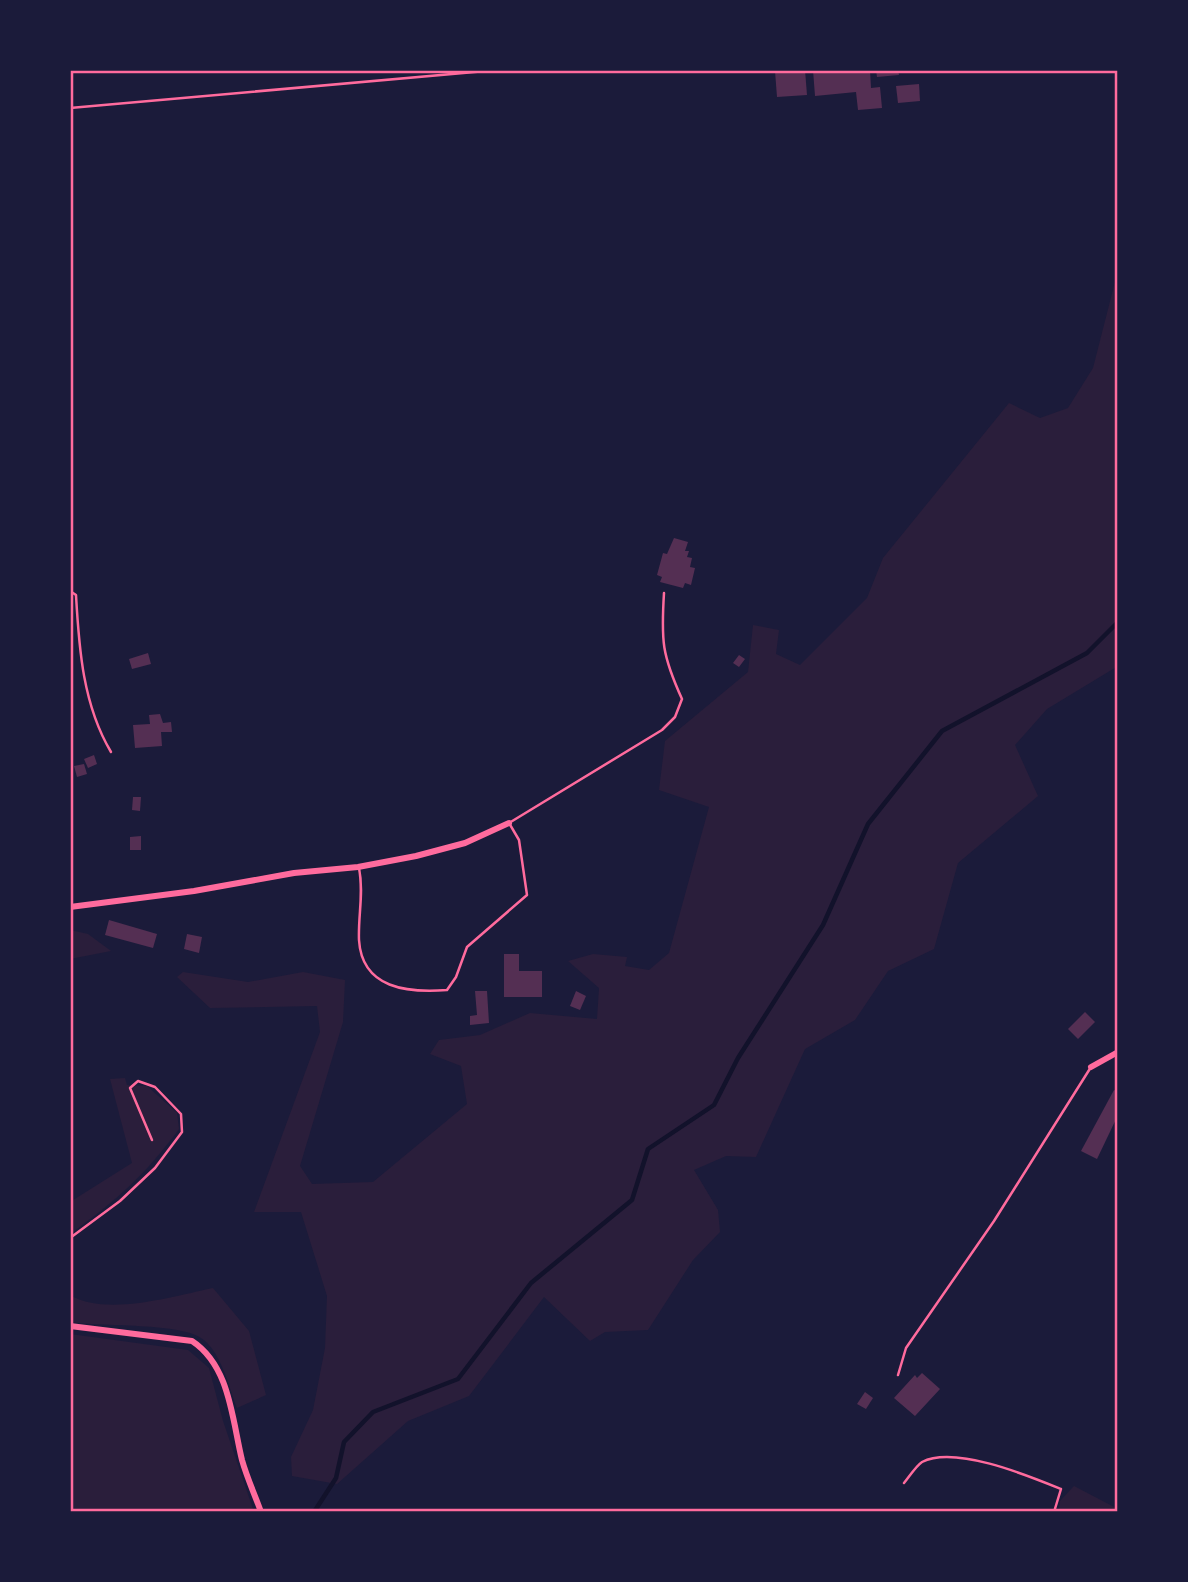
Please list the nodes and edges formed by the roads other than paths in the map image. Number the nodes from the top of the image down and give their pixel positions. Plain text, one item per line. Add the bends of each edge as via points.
1 (497, 70) edge
2 (70, 108) edge
3 (70, 591) edge
4 (664, 593) dead end
5 (111, 752) dead end
6 (509, 823) junction
7 (358, 867) junction
8 (70, 907) edge
9 (1118, 1052) edge
10 (1091, 1067) joint
11 (70, 1326) edge
12 (898, 1375) dead end
13 (261, 1512) edge

1 - 2 lane
3 - 5 lane via 76,594 79,646 97,728
4 - 6 lane via 663,650 682,699 675,717 662,730
6 - 7 street via 465,843
6 - 7 lane via 519,840 527,895 467,947 447,990 395,988 363,959 359,940 363,888
7 - 8 street
9 - 10 street
10 - 12 lane via 994,1221 906,1348
11 - 13 street via 192,1341 209,1352 224,1384 243,1464

